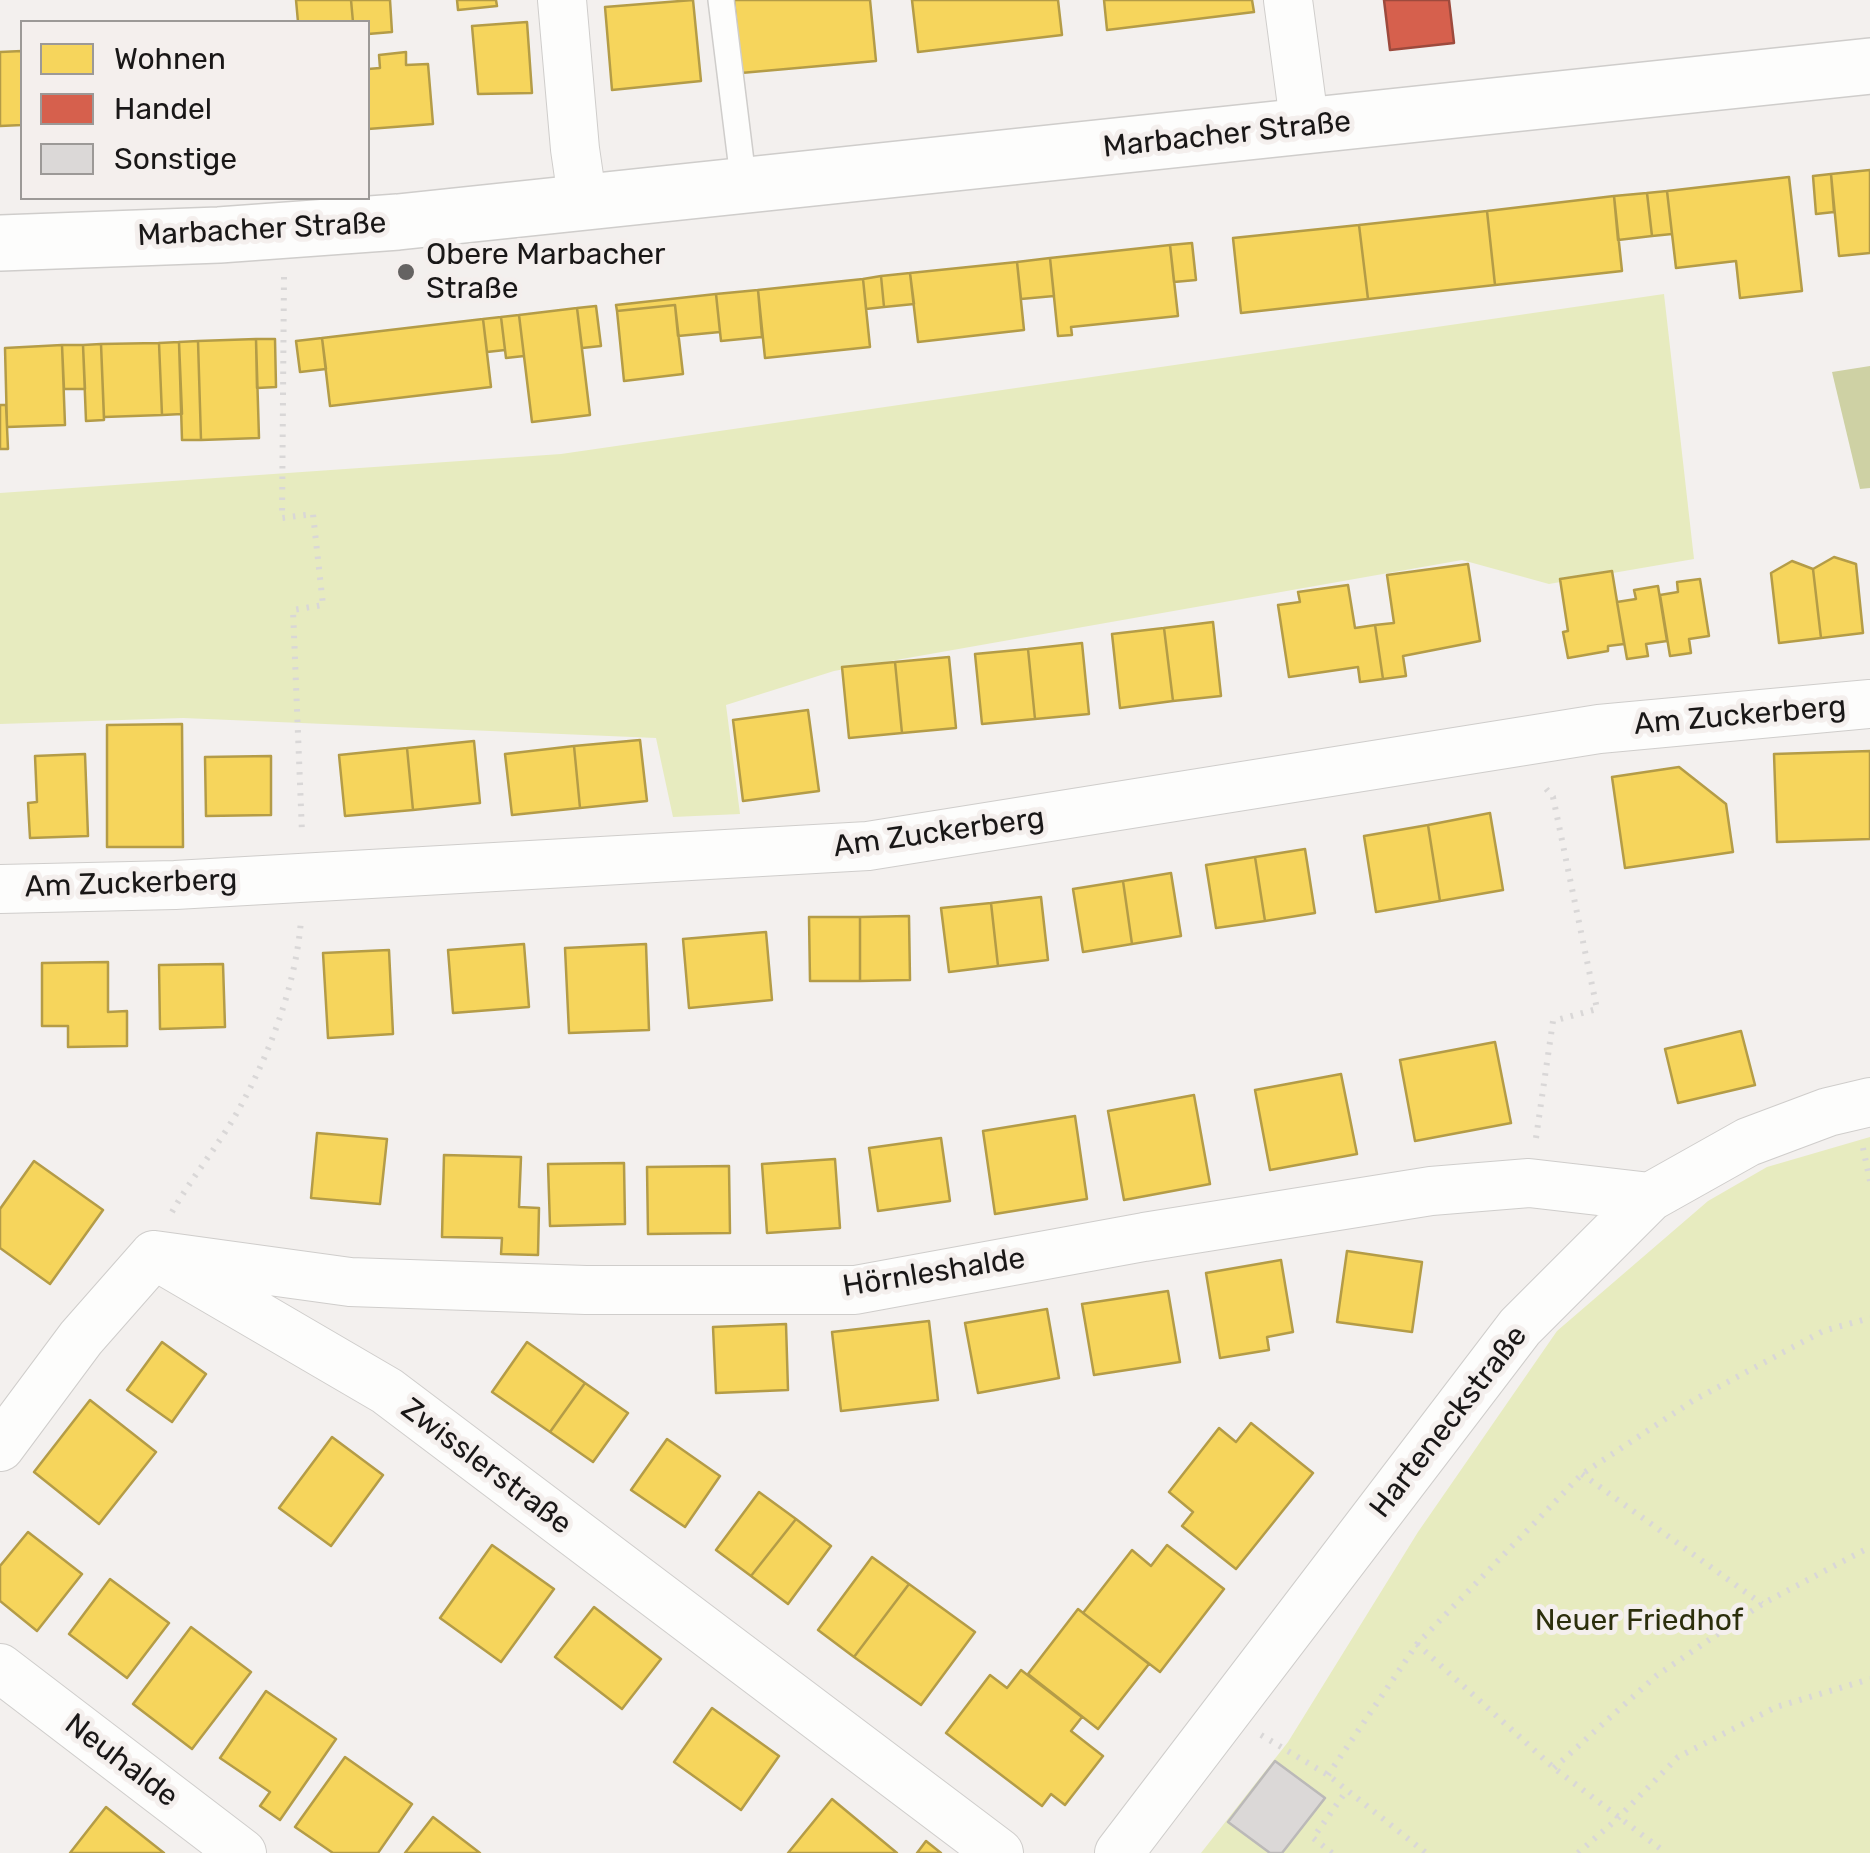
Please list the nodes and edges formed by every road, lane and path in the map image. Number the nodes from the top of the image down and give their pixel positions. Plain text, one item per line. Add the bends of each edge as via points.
1 (562, 0) edge
2 (721, 0) edge
3 (1288, 0) edge
4 (1870, 66) edge
5 (1305, 128) junction
6 (744, 186) junction
7 (584, 204) junction
8 (0, 243) edge
9 (283, 320) dead end
10 (1870, 704) edge
11 (1506, 744) junction
12 (304, 878) junction
13 (0, 889) edge
14 (1866, 1120) edge
15 (1870, 1182) edge
16 (1529, 1183) junction
17 (1650, 1197) junction
18 (154, 1254) junction
19 (1870, 1318) edge
20 (0, 1447) edge
21 (1582, 1474) junction
22 (1870, 1546) edge
23 (1762, 1604) junction
24 (1417, 1644) junction
25 (0, 1668) edge
26 (1870, 1680) edge
27 (1226, 1712) junction
28 (1554, 1768) junction
29 (1328, 1775) junction
30 (1346, 1790) junction
31 (1618, 1819) junction
32 (242, 1853) edge
33 (999, 1853) edge
34 (1119, 1853) edge
35 (1332, 1853) edge
36 (1426, 1853) edge
37 (1578, 1853) edge
38 (1666, 1853) edge

1 - 7 street
2 - 6 lane
3 - 5 street
4 - 5 main road, Marbacher Straße
5 - 6 main road, Marbacher Straße
6 - 7 main road, Marbacher Straße
7 - 8 main road, Marbacher Straße via 252,233
9 - 12 path via 282,518 312,514 322,605 292,610
10 - 11 street, Am Zuckerberg
11 - 12 street, Am Zuckerberg via 868,846
11 - 16 path via 1554,797 1596,1009 1553,1021
12 - 13 street, Am Zuckerberg
12 - 18 path via 292,972 275,1028 239,1109 174,1209
14 - 15 path
14 - 17 street, Harteneckstraße via 1828,1112 1748,1142
16 - 17 street, Hörnleshalde
16 - 18 street, Hörnleshalde via 1393,1197 855,1290 350,1282
17 - 27 street, Harteneckstraße via 1520,1327
18 - 20 street
18 - 33 street, Zwisslerstraße via 386,1391
19 - 21 path via 1823,1331 1694,1400
21 - 23 path
21 - 24 path
22 - 23 path
23 - 28 path via 1656,1676
24 - 28 path
24 - 29 path
25 - 32 street, Neuhalde
26 - 31 path via 1776,1706 1678,1757
27 - 29 path
27 - 34 street, Harteneckstraße
28 - 31 path
29 - 30 path
30 - 35 path via 1313,1838
30 - 36 path
31 - 37 path
31 - 38 path

